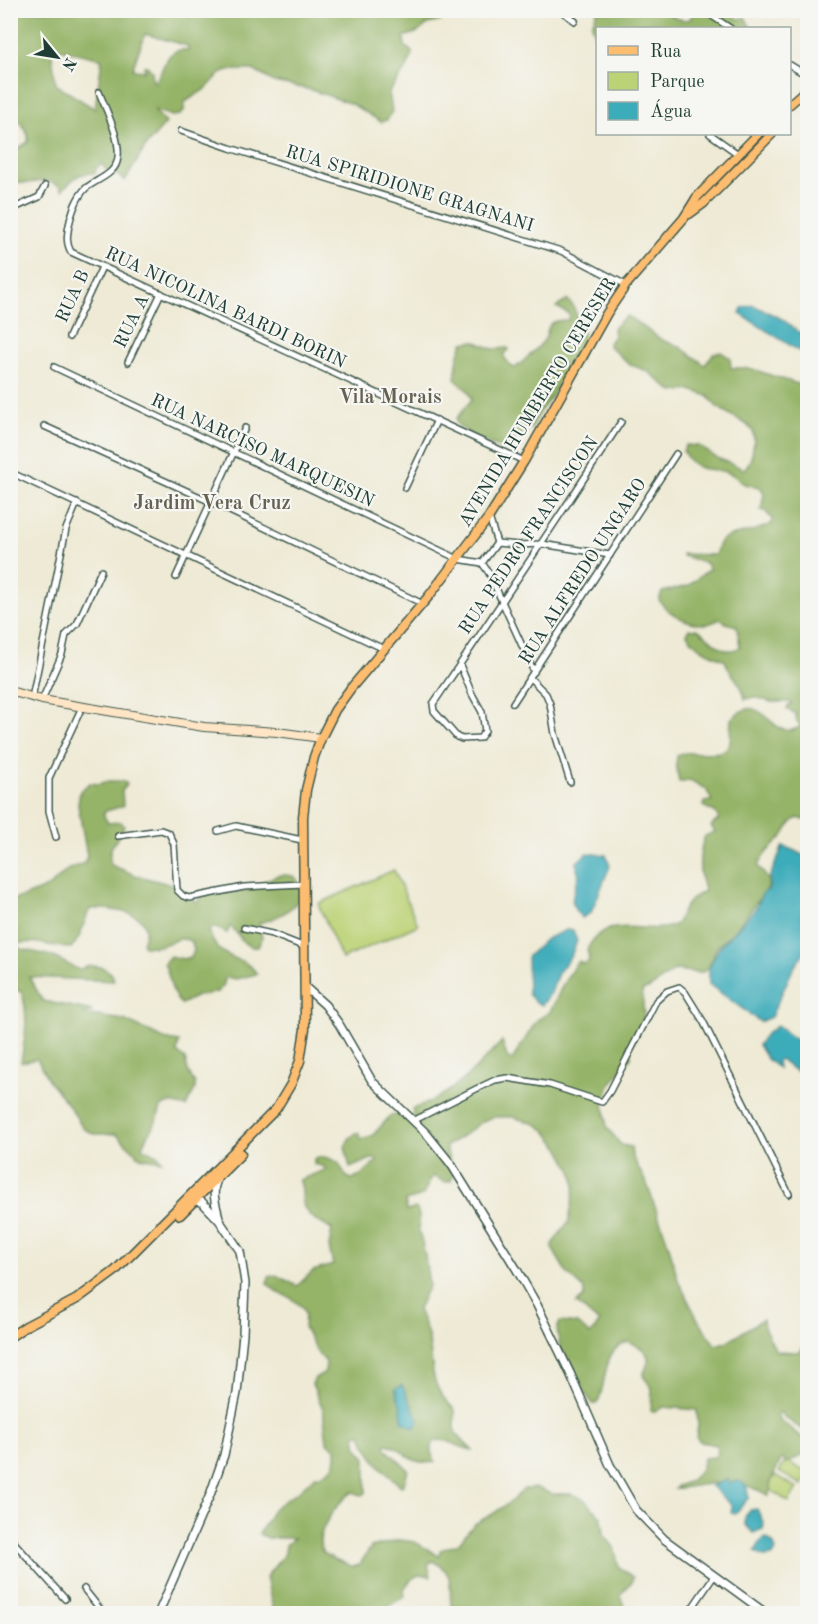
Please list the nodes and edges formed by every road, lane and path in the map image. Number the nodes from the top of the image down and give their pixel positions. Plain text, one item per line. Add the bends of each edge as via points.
1 (560, 10) edge
2 (703, 10) edge
3 (575, 21) dead end
4 (728, 27) edge
5 (791, 67) edge
6 (807, 76) edge
7 (807, 88) edge
8 (99, 92) dead end
9 (798, 98) junction
10 (791, 103) edge
11 (791, 109) edge
12 (181, 130) dead end
13 (711, 135) edge
14 (757, 135) edge
15 (771, 135) edge
16 (738, 154) junction
17 (45, 186) dead end
18 (10, 210) edge
19 (684, 218) junction
20 (102, 267) junction
21 (626, 285) junction
22 (161, 293) junction
23 (69, 337) dead end
24 (128, 362) dead end
25 (54, 367) dead end
26 (437, 420) junction
27 (621, 422) dead end
28 (44, 426) dead end
29 (245, 428) dead end
30 (234, 453) junction
31 (676, 454) dead end
32 (524, 461) junction
33 (10, 472) edge
34 (405, 488) dead end
35 (211, 502) junction
36 (77, 503) junction
37 (489, 518) junction
38 (497, 543) junction
39 (542, 544) junction
40 (186, 554) junction
41 (610, 555) junction
42 (458, 559) junction
43 (482, 563) junction
44 (101, 570) dead end
45 (176, 577) dead end
46 (502, 602) junction
47 (423, 604) junction
48 (384, 649) junction
49 (460, 665) junction
50 (534, 672) junction
51 (530, 678) junction
52 (10, 691) edge
53 (32, 698) junction
54 (42, 700) junction
55 (513, 703) dead end
56 (82, 707) junction
57 (321, 738) junction
58 (570, 782) dead end
59 (218, 831) dead end
60 (118, 836) dead end
61 (56, 837) dead end
62 (302, 840) junction
63 (303, 884) junction
64 (244, 928) dead end
65 (304, 947) junction
66 (305, 987) junction
67 (273, 1113) junction
68 (413, 1121) junction
69 (217, 1179) junction
70 (207, 1184) junction
71 (789, 1194) dead end
72 (197, 1196) junction
73 (219, 1220) junction
74 (10, 1337) edge
75 (10, 1538) edge
76 (714, 1576) junction
77 (84, 1589) dead end
78 (65, 1599) dead end
79 (762, 1612) edge
80 (104, 1614) edge
81 (158, 1614) edge
82 (688, 1614) edge

1 - 3 street
2 - 4 street
5 - 6 street
7 - 9 main road
8 - 20 street, RUA NICOLINA BARDI BORIN via 113,128 119,152 117,163 86,188 74,206 67,240 71,252
9 - 10 main road
9 - 11 main road
12 - 21 street, RUA SPIRIDIONE GRAGNANI via 561,251
13 - 16 street
14 - 16 main road, AVENIDA HUMBERTO CERESER
15 - 19 main road, AVENIDA HUMBERTO CERESER
16 - 19 main road, AVENIDA HUMBERTO CERESER
17 - 18 street via 39,196
19 - 21 main road, AVENIDA HUMBERTO CERESER
20 - 22 street, RUA NICOLINA BARDI BORIN
20 - 23 street, RUA B
21 - 32 main road, AVENIDA HUMBERTO CERESER
22 - 24 street, RUA A
22 - 26 street, RUA NICOLINA BARDI BORIN
25 - 30 street, RUA NARCISO MARQUESIN
26 - 32 street, RUA NICOLINA BARDI BORIN
26 - 34 street
27 - 39 street, RUA PEDRO FRANCISCON
28 - 35 street
29 - 30 street
30 - 35 street
30 - 42 street, RUA NARCISO MARQUESIN
31 - 41 street, RUA ALFREDO UNGARO
32 - 37 main road, AVENIDA HUMBERTO CERESER
33 - 36 street
35 - 40 street
35 - 47 street
36 - 40 street
36 - 53 street via 66,529
37 - 38 street
37 - 42 main road, AVENIDA HUMBERTO CERESER
38 - 39 street
38 - 43 street
39 - 41 street
39 - 46 street, RUA PEDRO FRANCISCON
40 - 45 street
40 - 48 street
41 - 50 street, RUA ALFREDO UNGARO
42 - 43 street, RUA NARCISO MARQUESIN
42 - 47 main road, AVENIDA HUMBERTO CERESER
43 - 46 street
44 - 54 street via 77,624 66,635
46 - 49 street, RUA PEDRO FRANCISCON
46 - 50 street
47 - 48 main road, AVENIDA HUMBERTO CERESER
48 - 57 main road, AVENIDA HUMBERTO CERESER via 340,704
49 - 49 street, RUA PEDRO FRANCISCON via 433,709 457,737 480,738 485,731 482,712
50 - 51 street, RUA ALFREDO UNGARO
51 - 55 street, RUA ALFREDO UNGARO
51 - 58 street via 550,704
52 - 53 main road
53 - 54 main road
54 - 56 main road
56 - 57 main road via 204,727
56 - 61 street via 49,778 49,811
57 - 62 main road, AVENIDA HUMBERTO CERESER via 306,789
59 - 62 street via 236,826
60 - 63 street via 161,830 169,833 174,844 177,890 183,896
62 - 63 main road, AVENIDA HUMBERTO CERESER
63 - 65 main road, AVENIDA HUMBERTO CERESER
64 - 65 street
65 - 66 main road, AVENIDA HUMBERTO CERESER
66 - 67 main road, AVENIDA HUMBERTO CERESER via 300,1060
66 - 68 street via 339,1024 372,1081
67 - 69 main road via 254,1141
67 - 70 main road, AVENIDA HUMBERTO CERESER
68 - 71 street via 495,1080 507,1078 602,1102 656,1001 679,987 703,1021
68 - 76 street via 451,1164 517,1270 570,1373 610,1465 636,1510 664,1539
69 - 70 main road
69 - 73 street via 214,1195
70 - 72 main road
72 - 73 street
72 - 74 main road via 96,1286
73 - 81 street via 235,1241 243,1264 237,1393 219,1473
75 - 78 street
76 - 79 street
76 - 82 street
77 - 80 street

